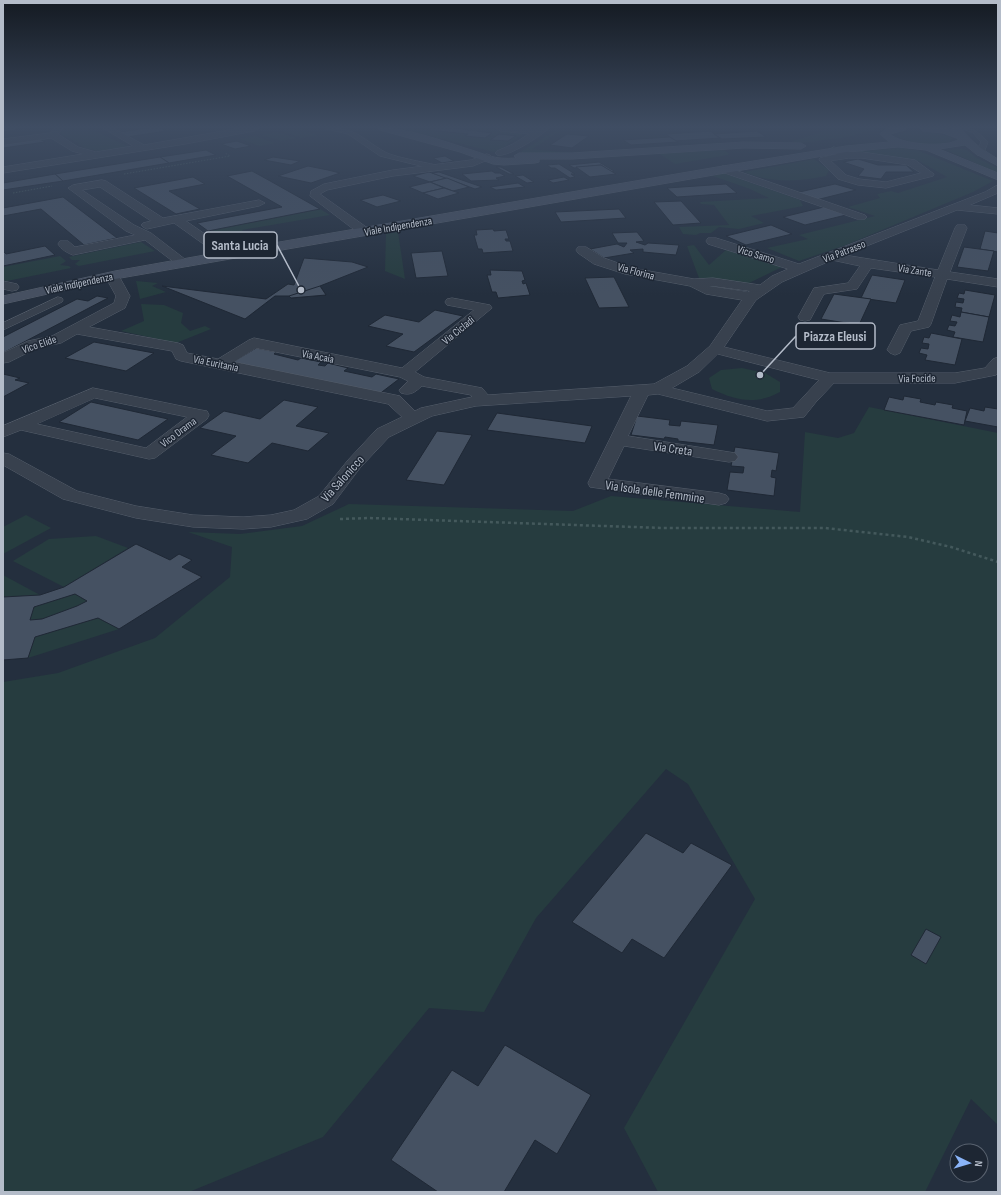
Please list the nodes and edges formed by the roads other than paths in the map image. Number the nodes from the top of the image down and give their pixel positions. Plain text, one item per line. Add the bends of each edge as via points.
1 (98, 184) edge
2 (103, 184) edge
3 (340, 184) edge
4 (574, 184) edge
5 (639, 184) edge
6 (765, 184) edge
7 (874, 184) edge
8 (891, 184) edge
9 (998, 188) edge
10 (259, 203) dead end
11 (956, 207) junction
12 (998, 211) edge
13 (861, 217) dead end
14 (180, 219) junction
15 (161, 222) junction
16 (354, 223) junction
17 (961, 228) dead end
18 (365, 232) junction
19 (129, 234) junction
20 (712, 240) dead end
21 (64, 244) dead end
22 (216, 247) junction
23 (582, 250) dead end
24 (172, 254) junction
25 (227, 255) junction
26 (832, 256) junction
27 (184, 263) junction
28 (868, 263) junction
29 (800, 268) junction
30 (942, 275) junction
31 (112, 276) junction
32 (694, 283) junction
33 (998, 283) edge
34 (6, 287) edge
35 (763, 289) junction
36 (751, 297) junction
37 (3, 300) edge
38 (58, 300) dead end
39 (452, 302) dead end
40 (805, 317) dead end
41 (3, 327) edge
42 (75, 329) junction
43 (715, 348) junction
44 (895, 350) dead end
45 (3, 359) edge
46 (998, 362) edge
47 (221, 364) junction
48 (404, 373) junction
49 (830, 378) junction
50 (419, 381) junction
51 (650, 390) junction
52 (394, 400) junction
53 (483, 400) junction
54 (413, 419) junction
55 (20, 425) junction
56 (3, 432) edge
57 (618, 440) junction
58 (729, 457) dead end
59 (3, 458) edge
60 (719, 499) dead end

1 - 19 street via 73,188
2 - 15 street
3 - 16 street via 324,187 315,193 315,196
4 - 16 street, Viale Indipendenza
5 - 18 street, Viale Indipendenza
6 - 13 street
7 - 8 street
9 - 11 street, Via Patrasso
10 - 14 street
11 - 12 street
11 - 26 street, Via Patrasso
14 - 15 street
14 - 22 street
15 - 19 street
16 - 18 street
16 - 22 street, Viale Indipendenza
17 - 30 street
18 - 25 street, Viale Indipendenza
19 - 21 street via 73,251
19 - 24 street via 147,236
20 - 29 street, Vico Samo
22 - 24 street, Viale Indipendenza
22 - 25 street
23 - 32 street, Via Florina via 599,261 630,271
24 - 27 street
24 - 34 street, Viale Indipendenza
25 - 27 street, Viale Indipendenza
26 - 28 street, Via Zante
26 - 29 street, Via Patrasso
27 - 31 street, Viale Indipendenza
28 - 30 street, Via Zante
28 - 40 street via 852,286 819,291
29 - 35 street, Via Patrasso
30 - 33 street, Via Zante
30 - 44 street via 924,324 905,328
31 - 37 street, Viale Indipendenza
31 - 42 street via 123,296 120,305
32 - 35 street, Via Florina via 713,282
32 - 36 street, Via Florina via 706,290
35 - 36 street, Via Patrasso
36 - 43 street, Via Patrasso
38 - 41 lane
39 - 48 street, Via Cicladi via 485,308
42 - 45 street, Vico Elide via 56,340 33,344
42 - 47 street, Via Euritania via 178,348 181,356
43 - 49 street, Via Focide
43 - 51 street, Via Patrasso via 693,369
46 - 49 street, Via Focide via 990,372 955,378
47 - 48 street, Via Acaia via 254,343
47 - 52 street, Via Euritania
48 - 50 street, Via Acaia
49 - 51 street via 798,413 767,416
50 - 52 street
50 - 53 street, Via Acaia via 476,391
51 - 53 street, Via Salonicco
51 - 57 street, Via Isola delle Femmine
52 - 54 street
53 - 54 street, Via Salonicco via 427,412
54 - 59 street, Via Salonicco via 383,433 354,464 326,500 300,515 271,521 193,521 136,512 70,495
55 - 55 street, Vico Drama via 148,454 201,415 93,393
55 - 56 street, Vico Drama
57 - 58 street, Via Creta
57 - 60 street, Via Isola delle Femmine via 597,483

